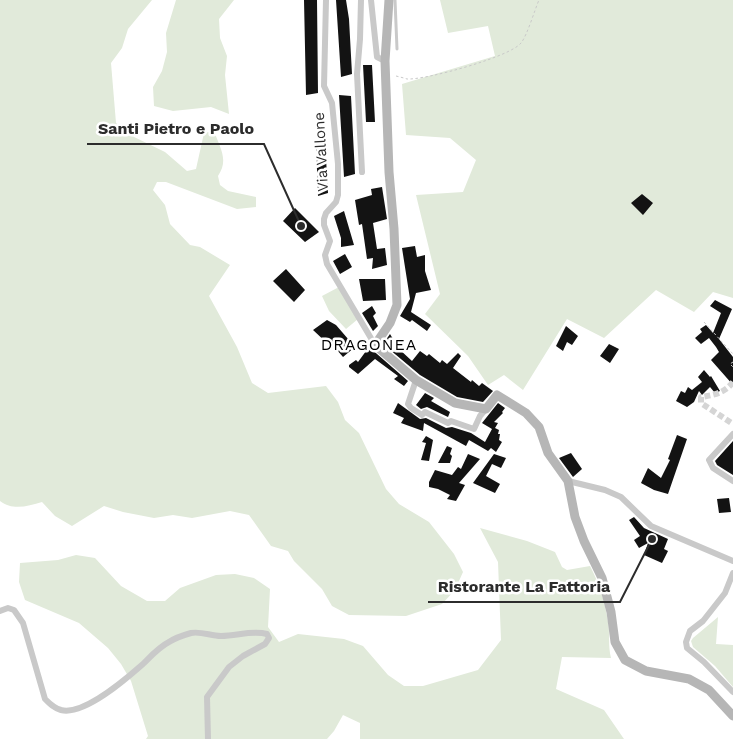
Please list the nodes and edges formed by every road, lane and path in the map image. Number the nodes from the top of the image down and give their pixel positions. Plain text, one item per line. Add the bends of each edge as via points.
1 (326, 0) edge
2 (361, 0) edge
3 (371, 0) edge
4 (389, 0) edge
5 (395, 0) edge
6 (539, 0) edge
7 (397, 49) dead end
8 (385, 61) junction
9 (396, 76) dead end
10 (362, 172) dead end
11 (704, 322) dead end
12 (375, 345) junction
13 (733, 354) edge
14 (733, 362) edge
15 (733, 367) edge
16 (416, 380) junction
17 (486, 409) junction
18 (733, 434) edge
19 (568, 481) junction
20 (733, 481) edge
21 (733, 561) edge
22 (733, 573) edge
23 (0, 611) edge
24 (733, 692) edge
25 (733, 716) edge
26 (208, 739) edge

1 - 12 street, Via Vallone via 324,86 332,103 338,195 324,219 330,241 325,255 327,264
2 - 10 street via 356,74
3 - 8 street via 377,56
4 - 8 street
5 - 7 lane
6 - 9 path via 522,43 510,51 491,60 428,76 408,79
8 - 12 street via 397,305 390,323
11 - 13 path
12 - 16 street, Via Vallone
14 - 15 path via 730,364
16 - 17 street, Via Vallone via 455,403
16 - 17 street via 408,404 422,415 425,412 448,423 451,421 474,429
17 - 19 street via 497,395 526,413 539,427 548,453
18 - 20 street via 709,460 713,468
19 - 21 street via 621,497 651,526
19 - 25 street via 575,517 602,578 615,642 625,660 646,671 689,679 709,690
22 - 24 street via 725,593 690,632 686,642 688,648
23 - 26 street via 14,610 23,624 45,699 63,710 87,705 142,665 160,647 191,633 219,636 247,632 267,634 265,644 229,667 207,697

